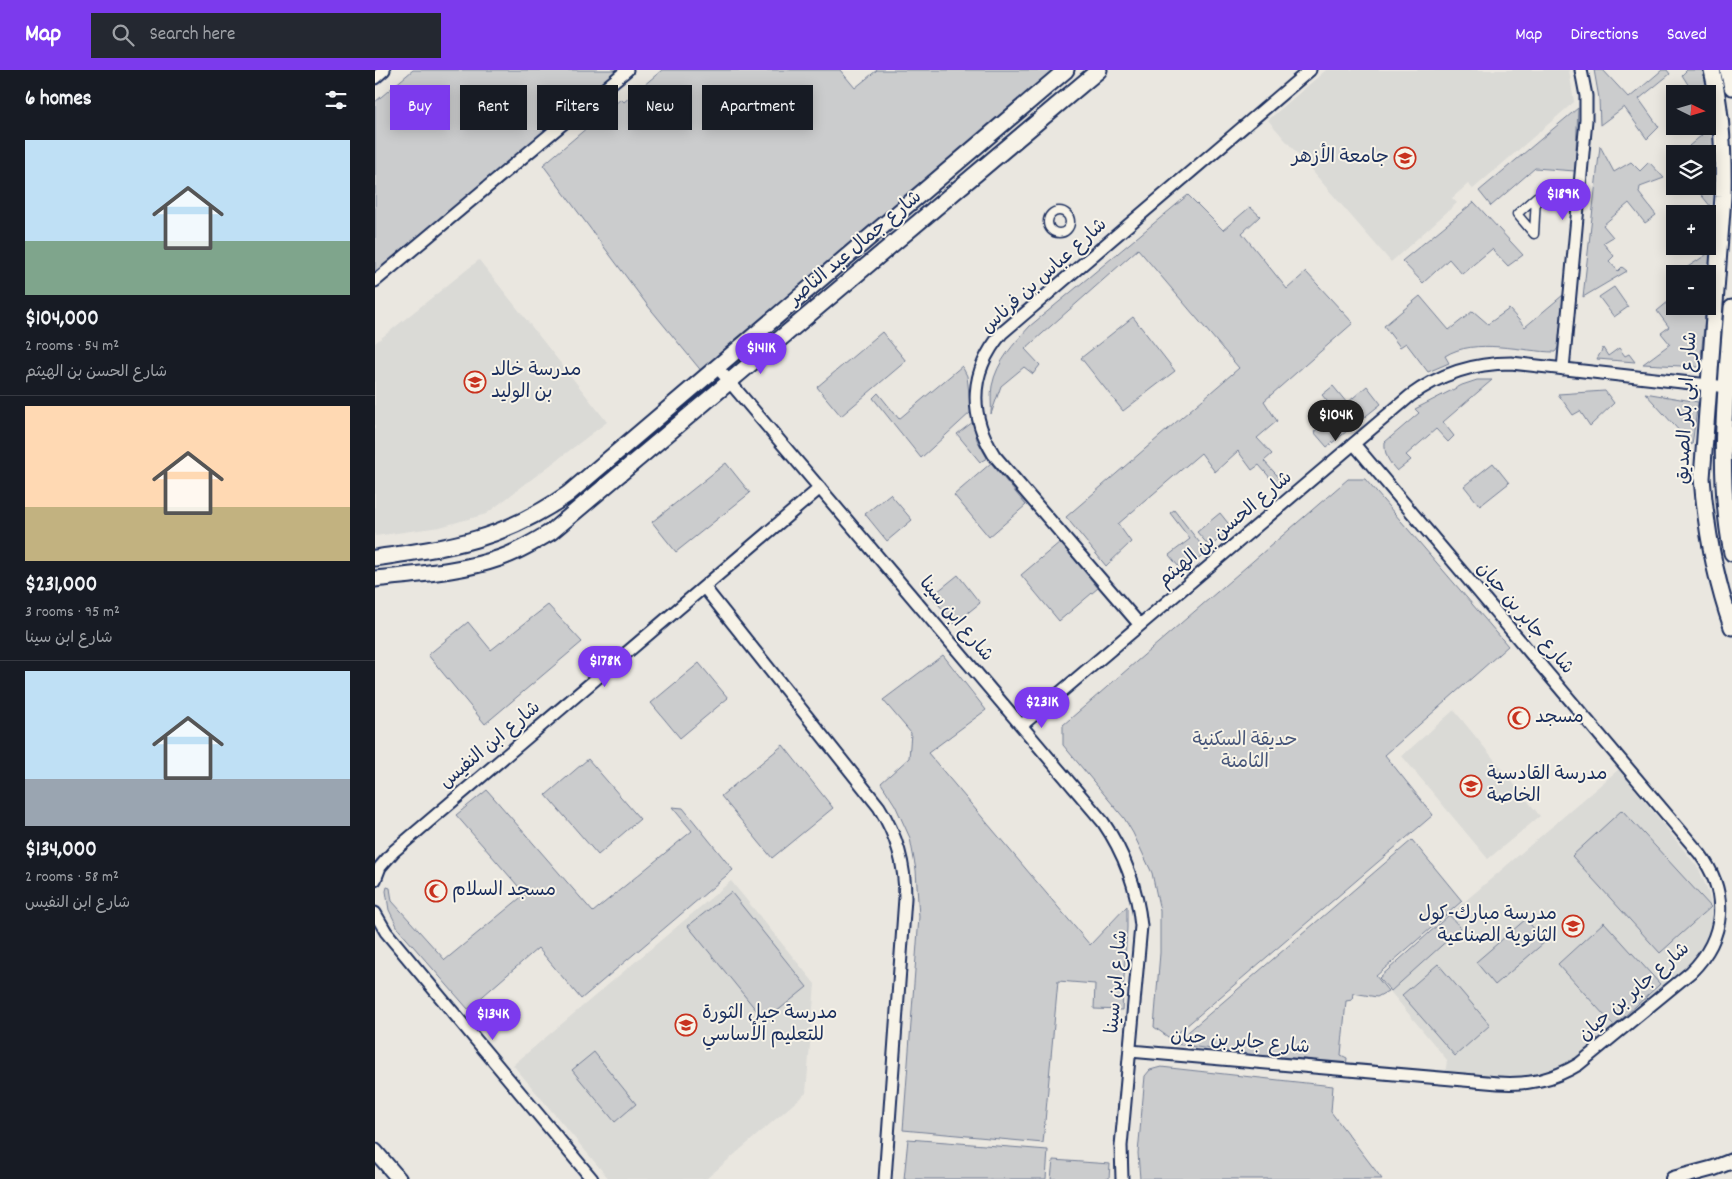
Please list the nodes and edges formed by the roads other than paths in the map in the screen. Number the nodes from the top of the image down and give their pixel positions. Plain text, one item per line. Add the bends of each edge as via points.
1 (384, 70) edge
2 (627, 70) edge
3 (1066, 70) edge
4 (1099, 70) edge
5 (1310, 70) edge
6 (1581, 70) edge
7 (1712, 70) edge
8 (1728, 70) edge
9 (375, 78) edge
10 (1732, 88) edge
11 (375, 281) edge
12 (1732, 308) edge
13 (717, 367) junction
14 (1563, 369) junction
15 (729, 382) junction
16 (1709, 385) junction
17 (1727, 387) junction
18 (1353, 444) junction
19 (820, 488) junction
20 (1732, 553) edge
21 (375, 558) edge
22 (375, 579) edge
23 (704, 587) junction
24 (1140, 625) junction
25 (1732, 627) edge
26 (1022, 726) junction
27 (375, 880) edge
28 (375, 913) edge
29 (1130, 1051) junction
30 (378, 1160) edge
31 (1732, 1161) edge
32 (399, 1179) edge
33 (592, 1179) edge
34 (885, 1179) edge
35 (1122, 1179) edge
36 (1673, 1179) edge

1 - 9 street
2 - 11 street
3 - 13 main road, شارع جمال عبد الناصر
4 - 15 main road, شارع جمال عبد الناصر
5 - 24 street, شارع عباس بن فرناس via 1002,333 988,352 979,374 976,397 978,422 994,455
6 - 14 street via 1586,114
7 - 16 main road, شارع ابى بكر الصديق via 1720,112 1724,169
8 - 10 main road
12 - 17 main road, شارع ابى بكر الصديق
13 - 15 street, شارع ابن سينا
13 - 21 main road, شارع جمال عبد الناصر via 573,489 530,518 467,543
14 - 16 street, شارع الحسن بن الهيثم
14 - 18 street, شارع الحسن بن الهيثم via 1496,363 1451,372 1410,396
15 - 19 street, شارع ابن سينا
15 - 22 main road, شارع جمال عبد الناصر via 566,520 535,542 501,558 469,567
16 - 17 street, شارع الحسن بن الهيثم
16 - 25 main road, شارع ابى بكر الصديق via 1701,478 1714,567
17 - 20 main road, شارع ابى بكر الصديق via 1723,482
18 - 24 street, شارع الحسن بن الهيثم
18 - 29 street, شارع جابر بن حيان via 1707,863 1719,897 1715,938 1707,954 1691,972 1591,1055 1566,1072 1539,1082 1498,1083
19 - 23 street, شارع ابن النفيس
19 - 26 street, شارع ابن سينا
23 - 27 street, شارع ابن النفيس via 394,851 380,867
23 - 34 street via 879,806 899,848 905,898
24 - 26 street, شارع الحسن بن الهيثم
26 - 29 street, شارع ابن سينا via 1103,822 1120,849 1132,878 1141,926
28 - 33 street via 385,932
29 - 35 street, شارع ابن سينا via 1121,1146
30 - 32 street
31 - 36 street

